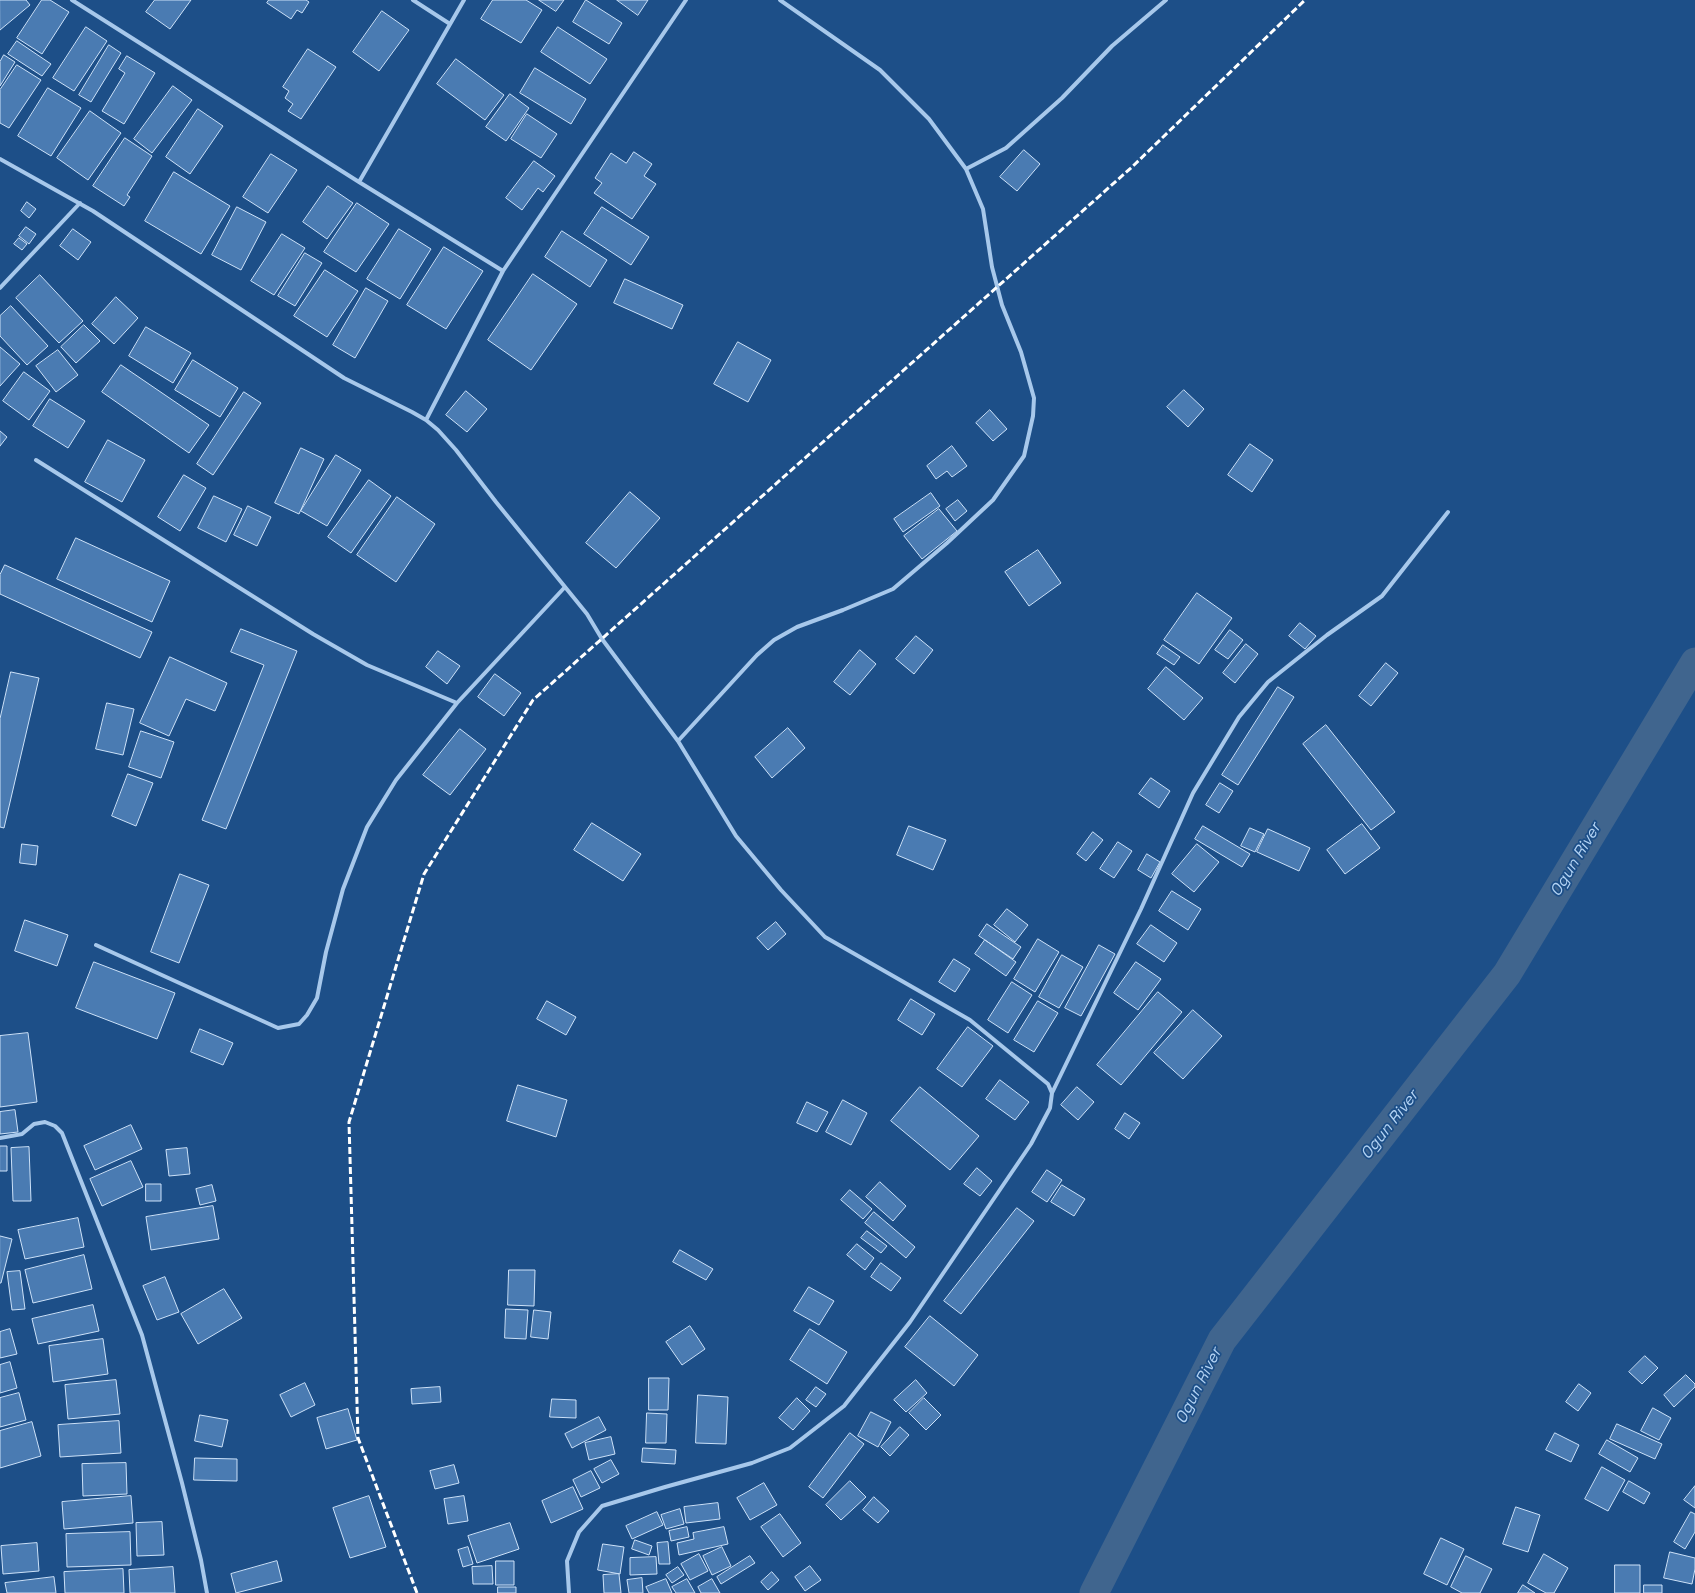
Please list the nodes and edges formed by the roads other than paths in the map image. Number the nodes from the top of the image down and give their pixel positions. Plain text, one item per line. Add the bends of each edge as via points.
1 (72, 0) edge
2 (413, 0) edge
3 (464, 0) edge
4 (686, 0) edge
5 (780, 0) edge
6 (1166, 0) edge
7 (450, 24) junction
8 (0, 159) edge
9 (966, 169) junction
10 (359, 182) junction
11 (80, 203) junction
12 (503, 271) junction
13 (0, 288) edge
14 (426, 420) junction
15 (36, 460) dead end
16 (1448, 512) dead end
17 (565, 587) junction
18 (457, 703) junction
19 (678, 741) junction
20 (96, 946) dead end
21 (1052, 1093) junction
22 (0, 1138) edge
23 (207, 1593) edge
24 (569, 1593) edge

1 - 10 street
2 - 7 street
3 - 7 street
4 - 12 street
5 - 9 street via 880,70 929,119
6 - 9 street via 1112,46 1062,98 1006,148
7 - 10 street
8 - 11 street
9 - 19 street via 983,209 992,267 1002,305 1022,352 1034,398 1033,416 1024,456 993,500 893,589 796,627 774,640
10 - 12 street
11 - 13 street
11 - 14 street via 344,378
12 - 14 street
14 - 17 street via 456,450
15 - 18 street via 367,665
16 - 21 street via 1382,596 1268,682 1239,717 1193,793 1141,909
17 - 18 street
17 - 19 street
18 - 20 street via 396,780 367,827 343,889 317,998 299,1024 278,1028
19 - 21 street via 736,836 825,937 970,1020 1048,1084
21 - 24 street via 1050,1108 1031,1144 910,1322 844,1406 790,1448 752,1463 602,1506 579,1532 567,1561
22 - 23 street via 22,1134 34,1124 45,1122 55,1126 62,1133 142,1335 182,1483

